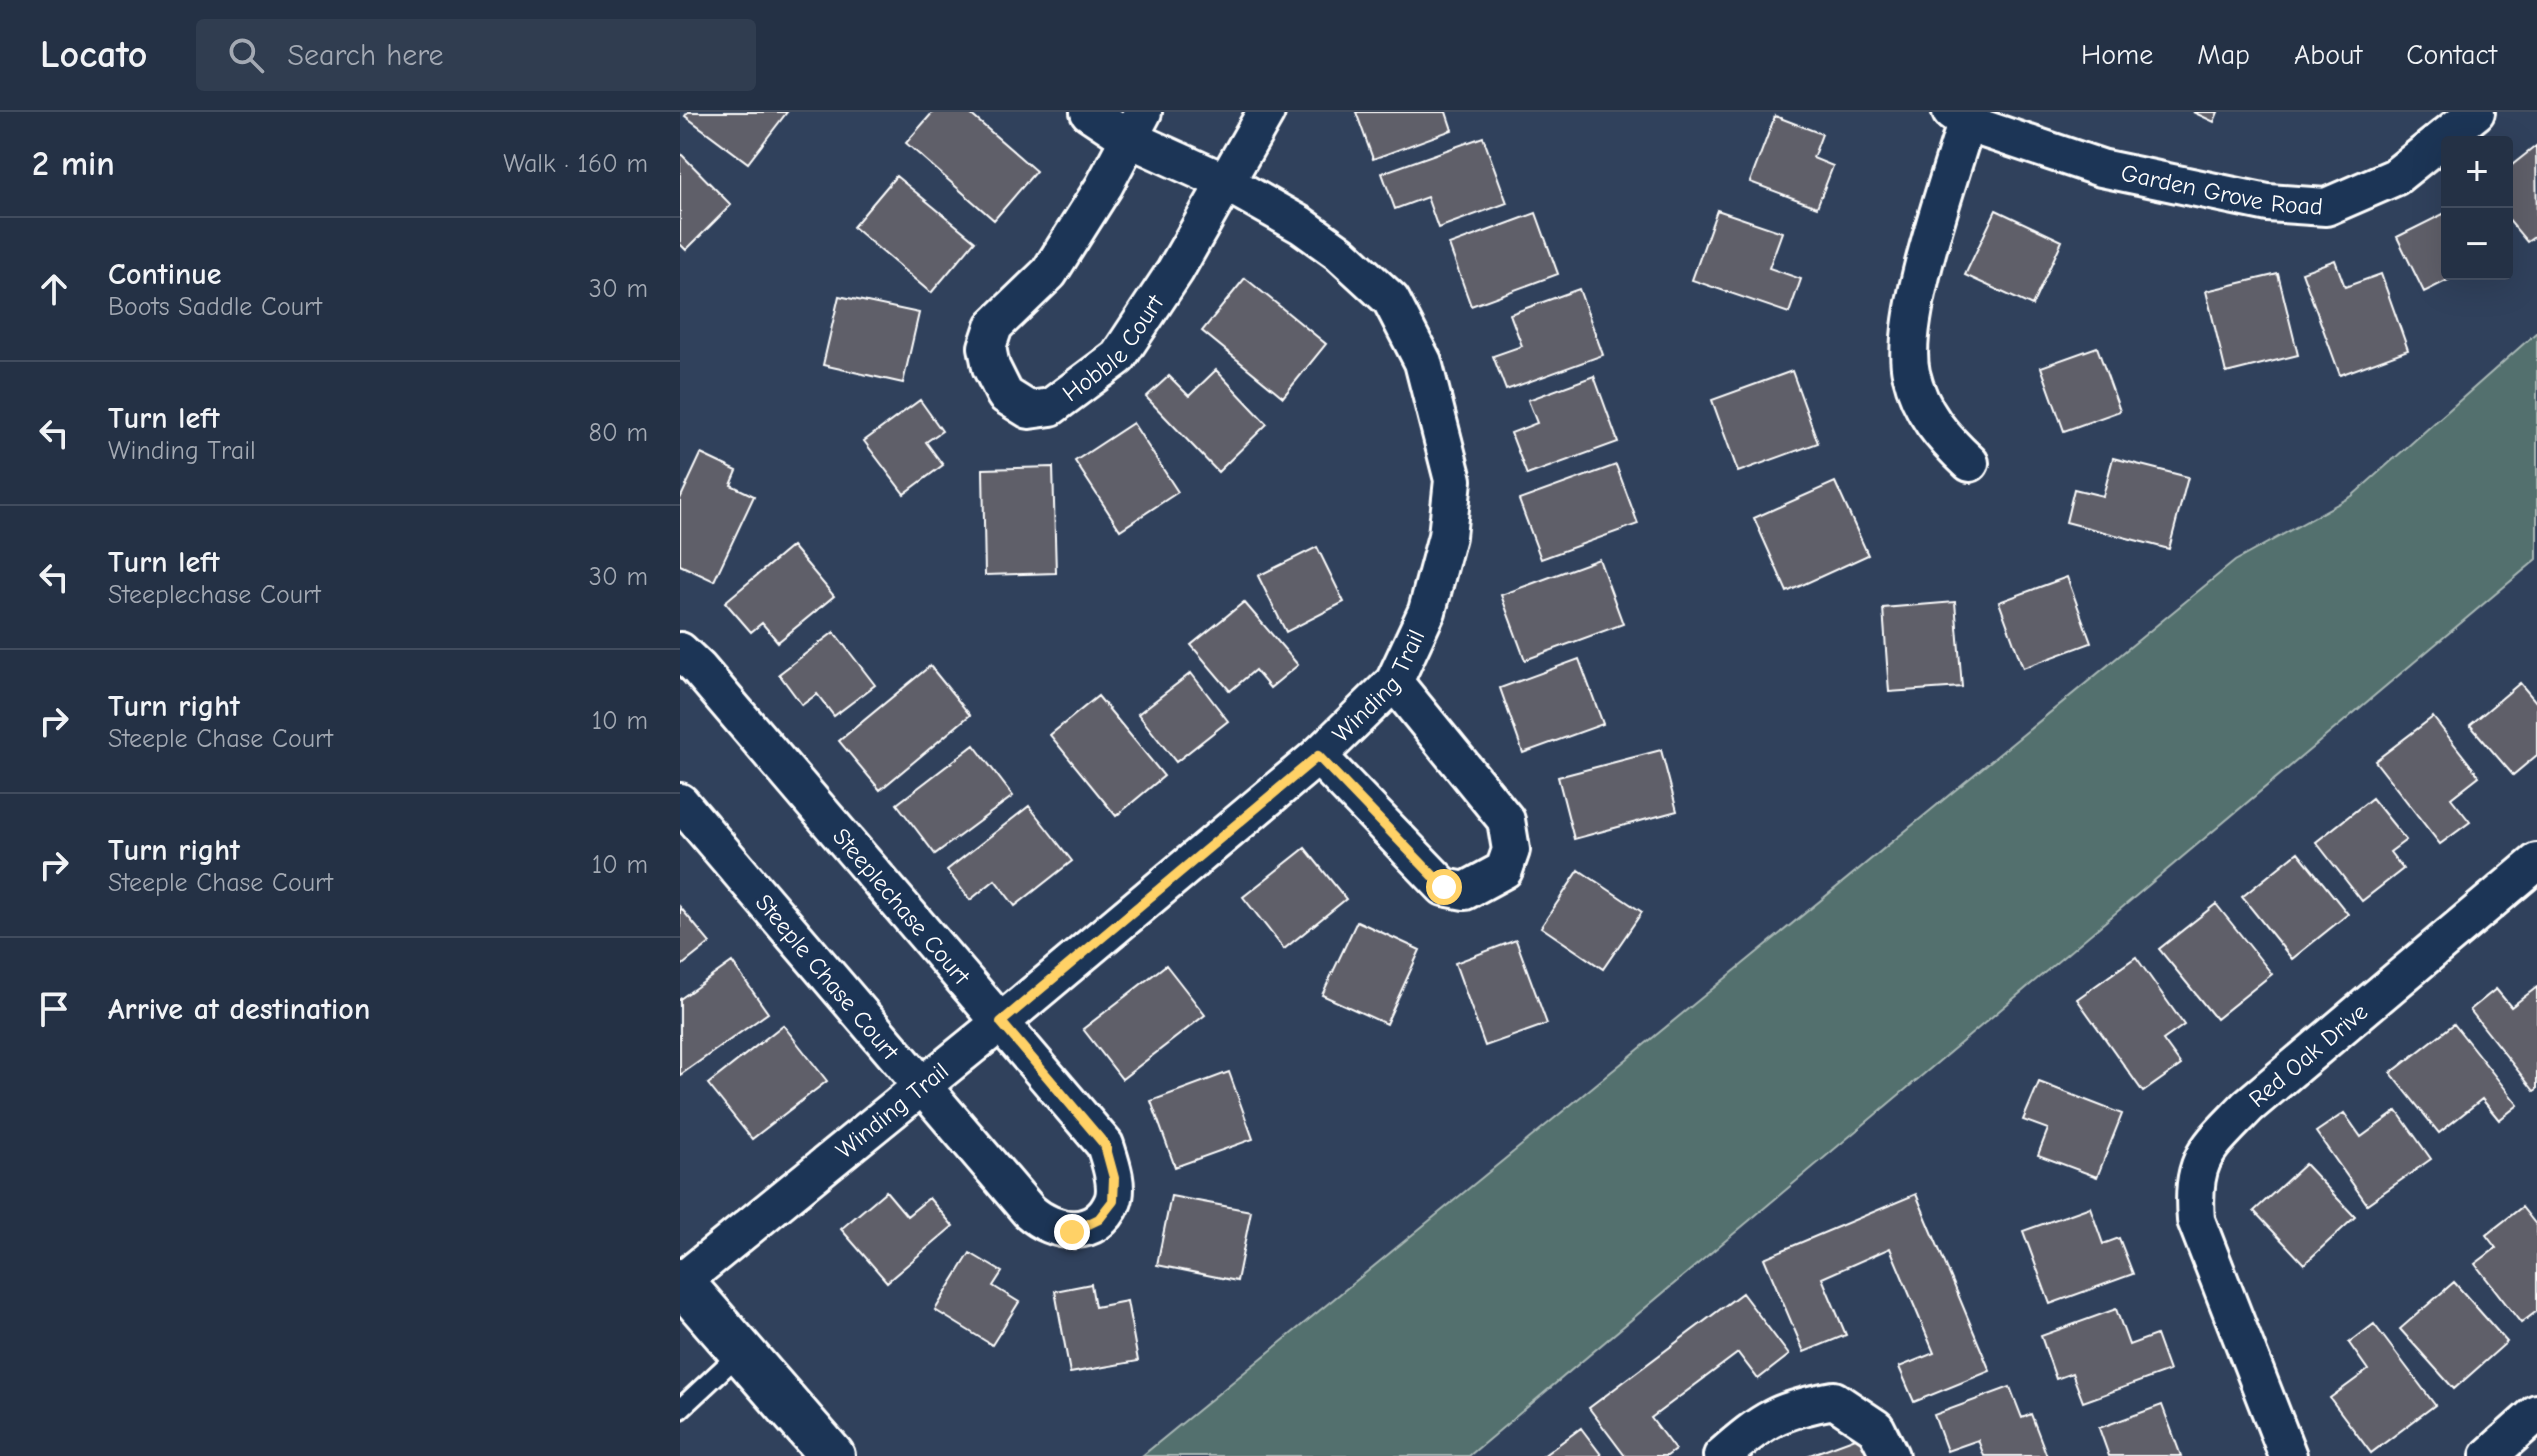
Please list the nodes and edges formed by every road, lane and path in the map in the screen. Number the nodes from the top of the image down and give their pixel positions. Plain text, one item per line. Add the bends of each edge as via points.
1 (1089, 112) edge
2 (1266, 112) edge
3 (2476, 112) edge
4 (1958, 118) edge
5 (1136, 125) edge
6 (1225, 182) junction
7 (1970, 463) dead end
8 (689, 660) edge
9 (1394, 682) junction
10 (1318, 756) junction
11 (680, 802) edge
12 (2537, 862) edge
13 (1001, 1022) junction
14 (921, 1088) junction
15 (1105, 1145) joint
16 (680, 1281) edge
17 (740, 1353) junction
18 (680, 1409) edge
19 (2537, 1413) edge
20 (832, 1456) edge
21 (1722, 1456) edge
22 (1890, 1456) edge
23 (2288, 1456) edge
24 (2489, 1456) edge

1 - 5 street, Winding Trail
2 - 6 street, Hobble Court
3 - 4 street, Garden Grove Road via 2395,177 2326,207 2268,203 2101,168
4 - 7 street via 1910,322 1911,372 1936,431
5 - 6 street, Winding Trail
5 - 6 street, Hobble Court via 1049,273 994,326 987,347 1005,395 1029,410 1051,407 1118,357
6 - 9 street, Winding Trail via 1340,253 1391,300 1423,362 1453,480 1447,536 1427,611
8 - 13 street, Steeplechase Court
9 - 10 street, Winding Trail
9 - 10 street via 1506,820 1511,850 1504,870 1465,891 1444,887
10 - 13 street, Winding Trail
11 - 14 street, Steeple Chase Court
12 - 23 street, Red Oak Drive via 2248,1106 2205,1151 2193,1183 2196,1220
13 - 14 street, Winding Trail
13 - 15 street, Steeplechase Court
14 - 15 street, Steeple Chase Court via 1045,1226 1072,1232 1099,1219 1113,1201 1114,1178
14 - 16 street, Winding Trail
16 - 17 street
17 - 18 lane
17 - 20 street
19 - 24 street
21 - 22 street via 1786,1408 1834,1400 1876,1428

